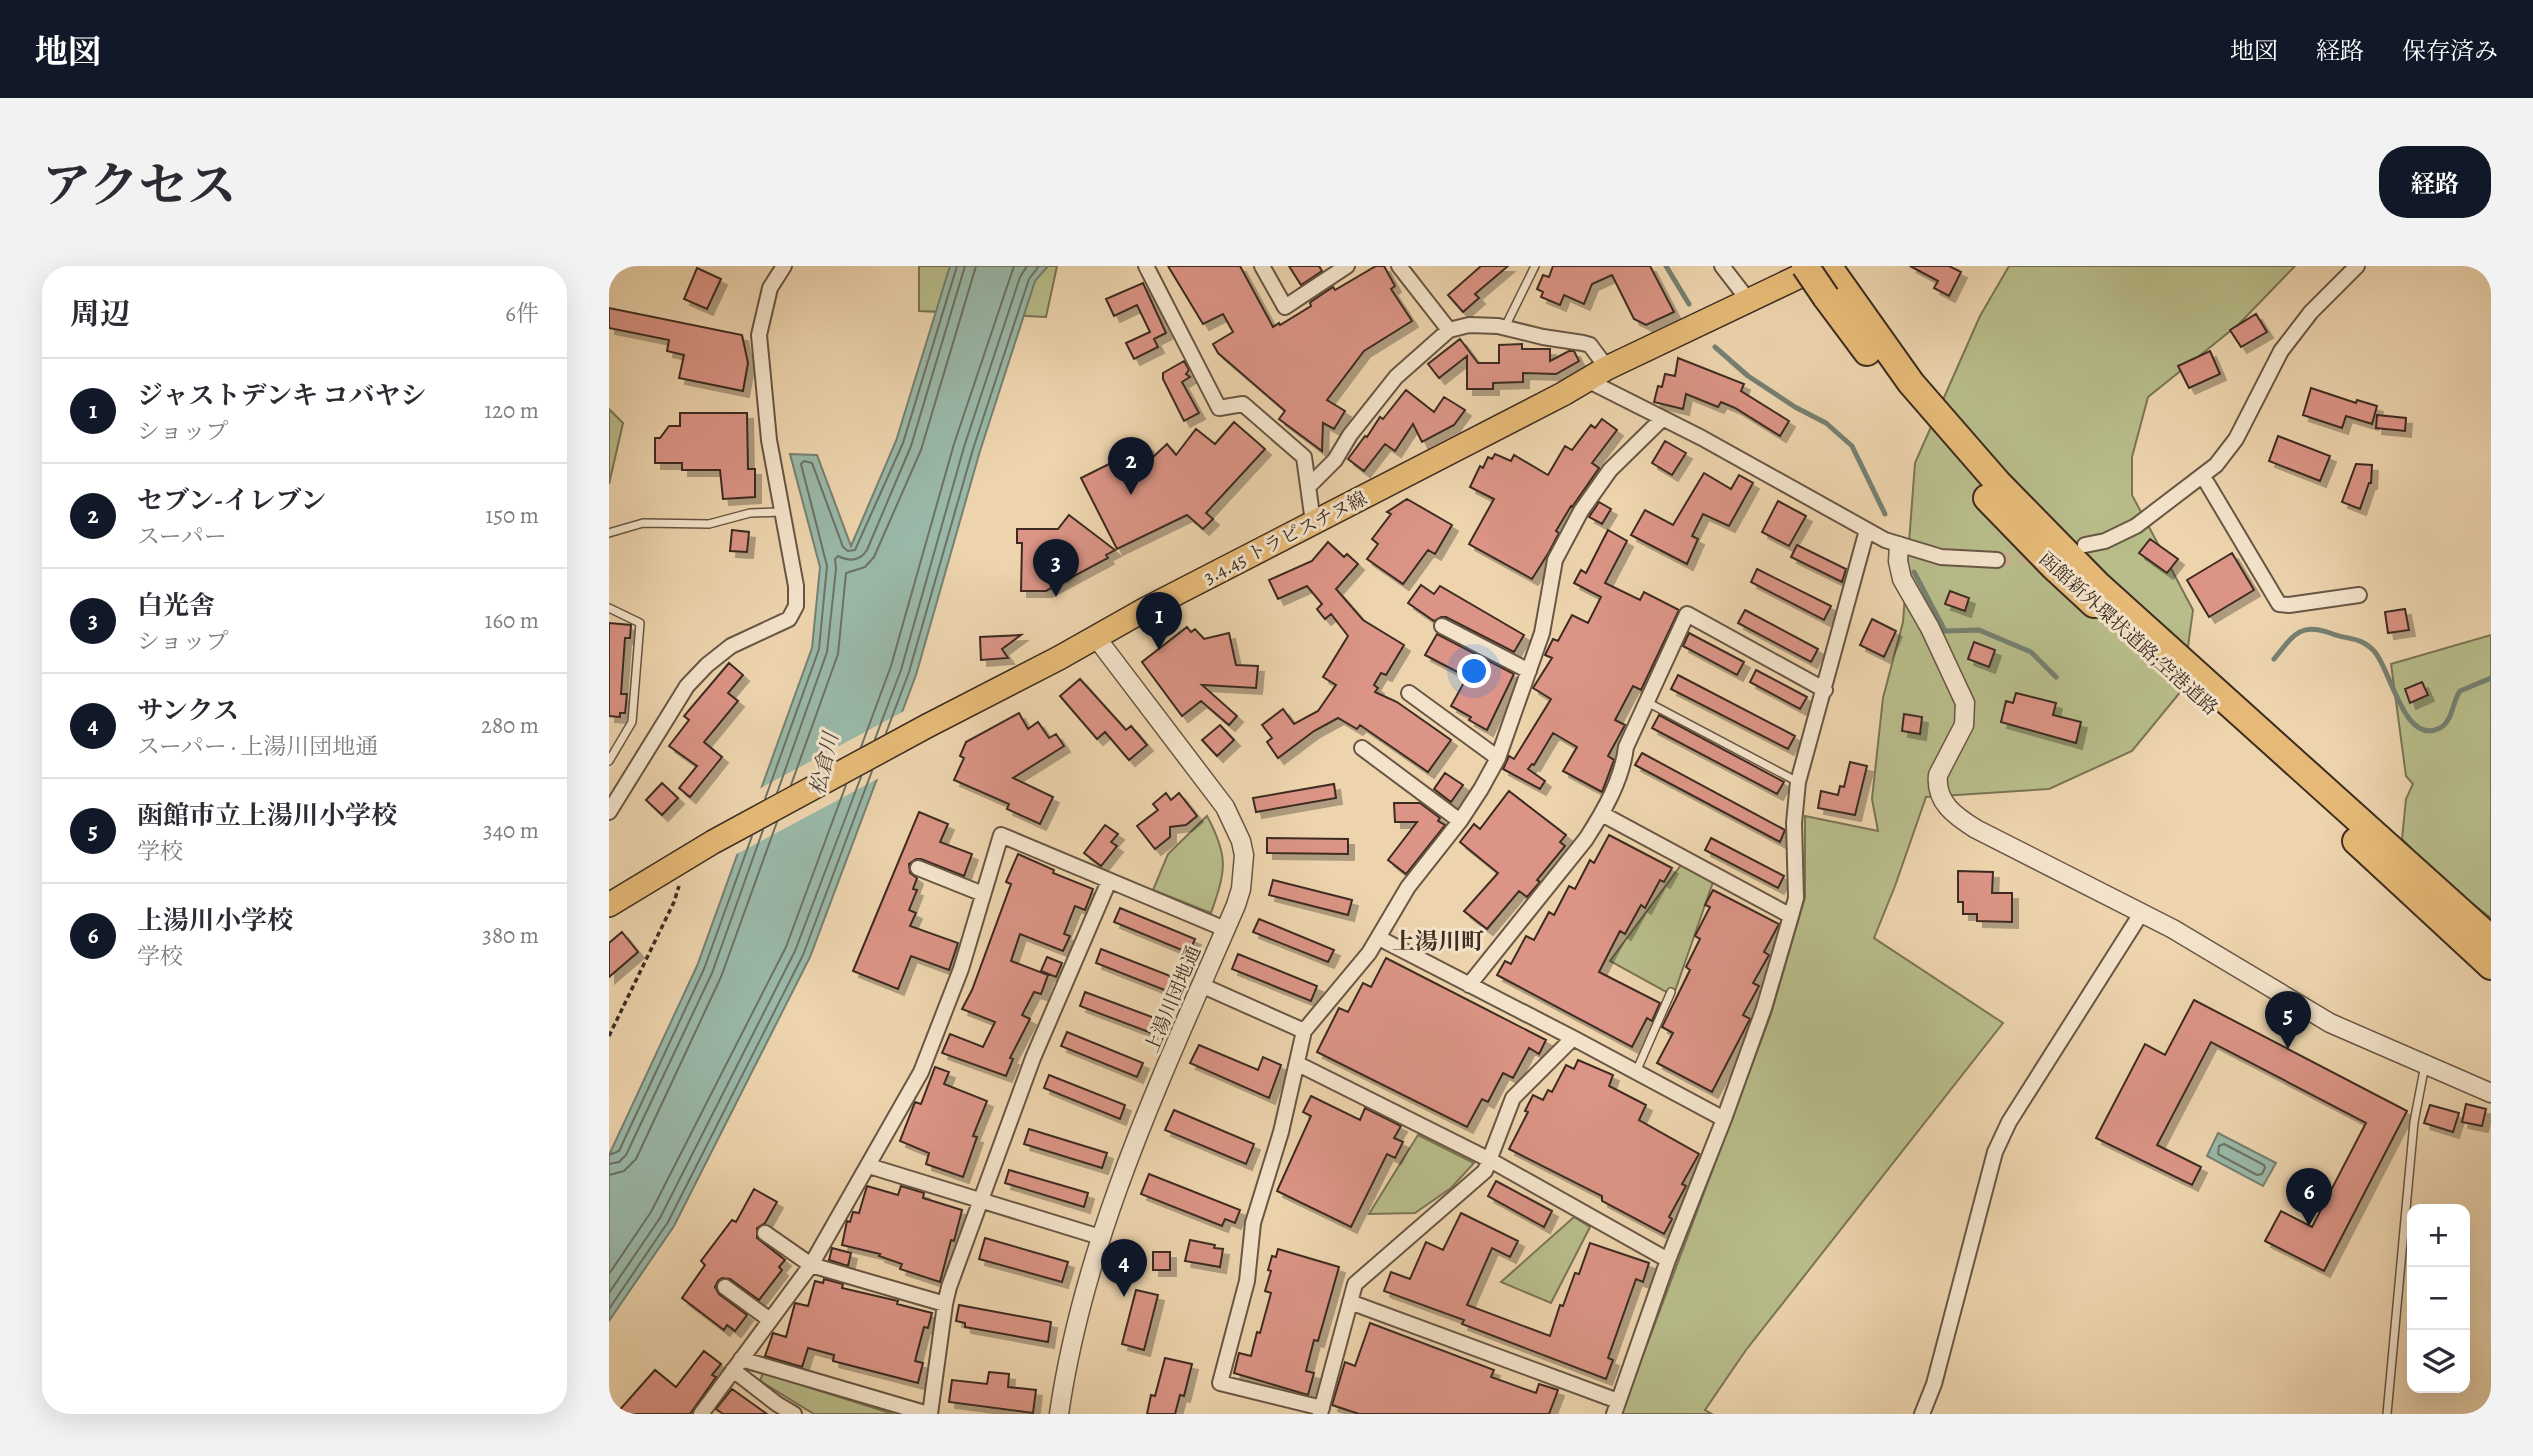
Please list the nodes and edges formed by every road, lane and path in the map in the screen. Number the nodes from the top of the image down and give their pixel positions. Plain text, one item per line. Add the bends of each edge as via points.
1 (784, 266) edge
2 (1146, 266) edge
3 (1262, 266) edge
4 (1347, 266) edge
5 (1399, 266) edge
6 (1535, 266) edge
7 (1722, 266) edge
8 (1804, 266) edge
9 (1821, 266) edge
10 (1828, 266) edge
11 (2357, 266) edge
12 (1834, 293) junction
13 (1749, 302) junction
14 (1505, 327) junction
15 (1449, 330) junction
16 (1597, 374) junction
17 (1662, 419) junction
18 (2207, 484) dead end
19 (1308, 487) junction
20 (782, 512) junction
21 (1313, 522) junction
22 (1867, 530) junction
23 (609, 533) edge
24 (2085, 545) dead end
25 (1899, 546) junction
26 (1997, 560) tunnel mouth
27 (2360, 596) dead end
28 (609, 608) edge
29 (1442, 626) dead end
30 (1095, 636) junction
31 (1529, 671) junction
32 (1825, 690) junction
33 (1409, 693) dead end
34 (1647, 702) junction
35 (1363, 748) dead end
36 (1498, 758) junction
37 (609, 761) edge
38 (1798, 782) junction
39 (609, 812) edge
40 (1602, 814) junction
41 (1459, 821) junction
42 (918, 867) dead end
43 (681, 881) dead end
44 (1109, 881) junction
45 (983, 894) junction
46 (609, 905) edge
47 (2142, 912) junction
48 (1791, 916) junction
49 (1225, 929) junction
50 (1378, 937) junction
51 (2491, 939) edge
52 (2491, 965) edge
53 (1201, 985) junction
54 (1469, 985) junction
55 (1671, 992) dead end
56 (1304, 1031) junction
57 (609, 1036) edge
58 (1573, 1038) junction
59 (1298, 1064) junction
60 (2425, 1064) junction
61 (1636, 1072) junction
62 (2491, 1093) edge
63 (1724, 1119) junction
64 (1490, 1160) junction
65 (869, 1166) junction
66 (980, 1200) junction
67 (765, 1233) dead end
68 (1100, 1237) junction
69 (1668, 1261) junction
70 (811, 1265) junction
71 (725, 1287) dead end
72 (1350, 1302) junction
73 (945, 1304) junction
74 (770, 1320) junction
75 (737, 1364) junction
76 (1616, 1408) edge
77 (1322, 1412) edge
78 (701, 1414) edge
79 (794, 1414) edge
80 (929, 1414) edge
81 (1059, 1414) edge
82 (1922, 1414) edge
83 (2387, 1414) edge

1 - 20 street via 770,288 759,335 769,440
2 - 19 street via 1219,408 1243,404 1304,457
3 - 4 street via 1285,307
5 - 15 street
6 - 14 lane
7 - 13 street
8 - 12 highway, 函館新外環状道路;空港道路, bridge
9 - 13 main road, 3.4.45 トラピスチヌ線
10 - 12 highway, 函館新外環状道路;空港道路
11 - 24 street via 2318,304 2281,351 2237,439 2216,465 2136,526
12 - 51 highway, 函館新外環状道路;空港道路 via 1989,473 2099,586
12 - 52 highway, 函館新外環状道路;空港道路 via 1893,387 1983,493 2054,567
13 - 16 main road, 3.4.45 トラピスチヌ線
14 - 15 street via 1469,325
14 - 16 street via 1590,345
15 - 19 street via 1396,377 1335,460
16 - 17 street
16 - 21 main road, 3.4.45 トラピスチヌ線
17 - 22 street
17 - 31 street via 1610,470 1555,560 1542,632
18 - 27 street via 2279,604
19 - 21 street
20 - 23 lane via 750,513 709,524 643,523
20 - 39 street via 796,586 796,606 789,619 731,646 687,686
21 - 30 main road, 3.4.45 トラピスチヌ線
22 - 25 street
22 - 32 street
25 - 26 street via 1941,557
25 - 47 street via 1902,579 1965,703 1963,724 1938,775 1943,800 1976,829
28 - 37 lane via 639,623 632,722
29 - 31 street
30 - 46 main road, 3.4.45 トラピスチヌ線 via 713,842
30 - 49 street, 上湯川団地通 via 1225,807 1235,828 1244,870
31 - 36 street
32 - 34 street via 1687,614
32 - 38 street
33 - 36 street
34 - 38 lane
34 - 40 street
35 - 41 street
36 - 41 street
38 - 48 street via 1796,898
40 - 48 street
40 - 54 street
41 - 50 street via 1408,887
42 - 45 street
43 - 57 path
44 - 45 street via 1001,835
44 - 49 street
44 - 66 street via 1037,1048
45 - 65 street via 961,969 921,1072
47 - 60 street via 2330,1023
47 - 82 street via 2009,1122 1995,1152 1934,1384
48 - 63 street
49 - 53 street, 上湯川団地通
50 - 54 street
50 - 56 street
53 - 56 street
53 - 68 street, 上湯川団地通 via 1149,1104
54 - 58 street
55 - 61 lane
56 - 59 street
58 - 61 street
58 - 64 street via 1513,1098
59 - 64 street
59 - 77 street via 1253,1223 1247,1281 1220,1384
60 - 62 street
60 - 83 lane via 2414,1122
61 - 63 street
63 - 69 street
64 - 69 street
64 - 72 street via 1485,1171 1355,1284
65 - 66 street
65 - 70 street
66 - 68 street
66 - 73 street
67 - 70 street
68 - 81 street, 上湯川団地通 via 1075,1324
69 - 76 street
70 - 73 street
70 - 74 street
71 - 74 street
72 - 76 street
72 - 77 street
73 - 80 street
74 - 75 street
75 - 78 street
75 - 79 street
75 - 80 street

